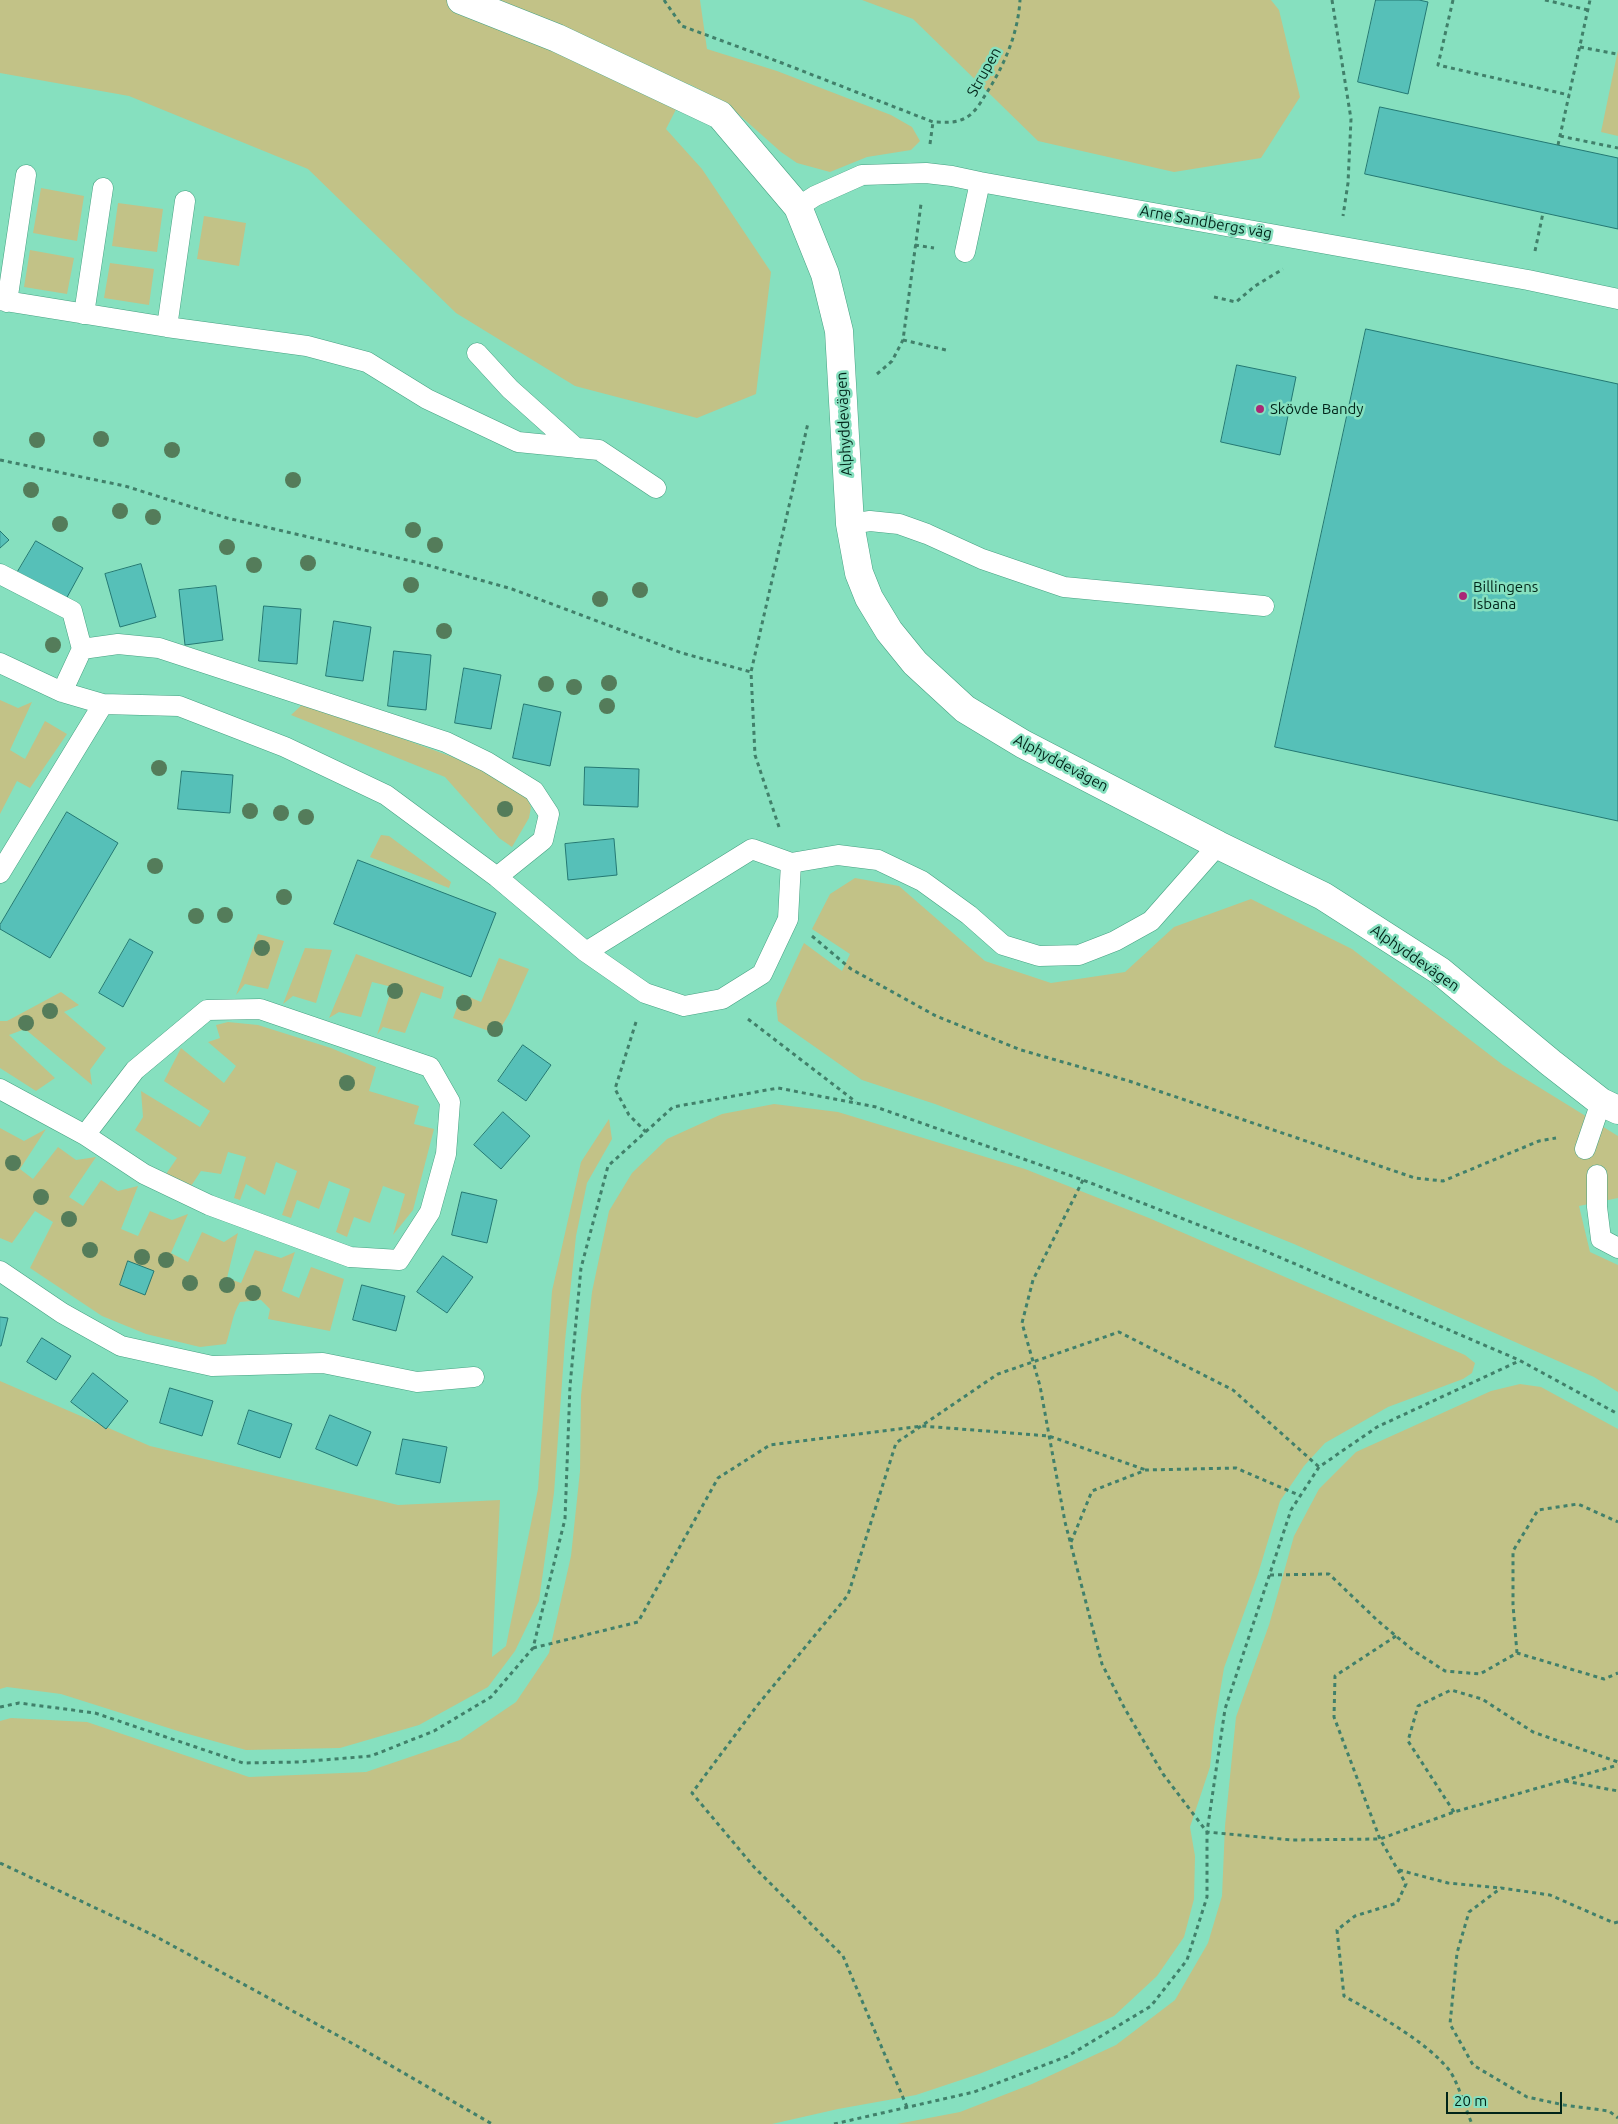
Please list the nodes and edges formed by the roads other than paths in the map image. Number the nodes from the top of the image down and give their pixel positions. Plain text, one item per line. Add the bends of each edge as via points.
1 (461, 0) edge
2 (26, 175) dead end
3 (980, 182) junction
4 (103, 188) dead end
5 (185, 202) dead end
6 (798, 207) junction
7 (965, 252) dead end
8 (1618, 298) edge
9 (4, 301) edge
10 (84, 314) junction
11 (167, 327) junction
12 (477, 353) dead end
13 (576, 448) junction
14 (656, 488) dead end
15 (850, 524) junction
16 (0, 574) edge
17 (1264, 606) dead end
18 (82, 649) junction
19 (0, 663) edge
20 (62, 692) junction
21 (103, 704) junction
22 (1218, 845) junction
23 (791, 863) junction
24 (2, 865) edge
25 (497, 877) junction
26 (586, 952) junction
27 (0, 1089) edge
28 (1610, 1106) edge
29 (85, 1135) junction
30 (1585, 1149) road end
31 (1597, 1175) dead end
32 (1618, 1248) edge
33 (0, 1271) edge
34 (474, 1377) dead end

1 - 6 street, Alphyddevägen via 557,38 720,115
2 - 9 lane
3 - 6 lane, Arne Sandbergs väg via 926,172 862,175
3 - 7 lane
3 - 8 lane, Arne Sandbergs väg
4 - 10 lane
5 - 11 lane
6 - 15 street, Alphyddevägen via 825,274 839,331
9 - 10 lane
10 - 11 lane
11 - 13 lane via 307,346 368,362 427,399 518,442
12 - 13 lane via 510,389
13 - 14 lane via 599,450
15 - 17 lane via 870,521 899,524 982,559 1064,587
15 - 22 street, Alphyddevägen via 859,574 868,598 915,663 965,709 1023,744
16 - 18 lane via 72,611
18 - 20 lane
18 - 25 lane via 118,644 158,648 446,742 487,762 534,791 549,814 543,840
19 - 20 lane
20 - 21 lane
21 - 24 lane
21 - 25 lane via 180,706 285,747 386,795
22 - 23 lane via 1151,921 1115,942 1078,955 1039,956 1003,945 922,881 878,860 838,855
22 - 28 street, Alphyddevägen via 1323,896 1440,971
23 - 26 lane via 752,849
23 - 26 lane via 788,919 762,974 722,999 684,1006 645,993
25 - 26 lane
27 - 29 lane
28 - 30 lane
29 - 29 lane via 135,1070 207,1010 260,1009 430,1067 450,1102 446,1154 430,1212 399,1260 350,1257 209,1205 144,1174
31 - 32 lane via 1601,1239
33 - 34 lane via 62,1313 121,1346 212,1366 322,1363 417,1382

